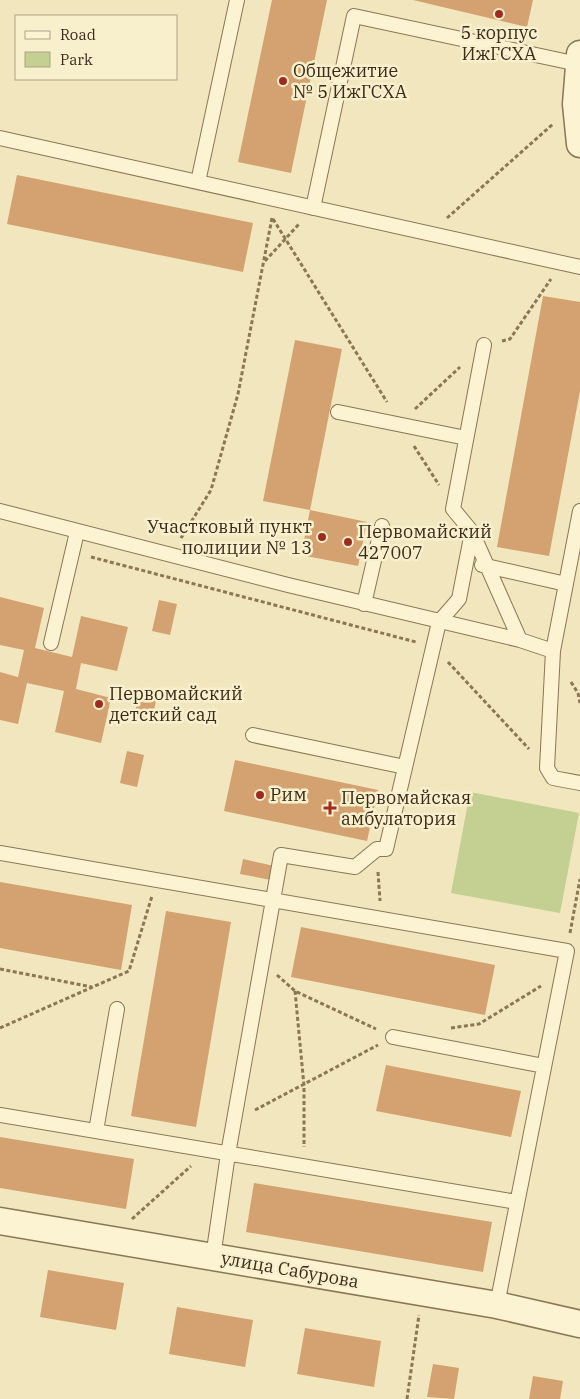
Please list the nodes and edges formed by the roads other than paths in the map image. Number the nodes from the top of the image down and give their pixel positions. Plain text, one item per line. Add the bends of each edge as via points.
1 (237, 0) edge
2 (579, 59) edge
3 (0, 138) edge
4 (580, 144) edge
5 (198, 182) junction
6 (313, 208) junction
7 (580, 266) edge
8 (484, 345) dead end
9 (338, 412) dead end
10 (466, 438) junction
11 (0, 511) edge
12 (580, 511) edge
13 (382, 526) dead end
14 (77, 532) junction
15 (472, 532) junction
16 (467, 561) junction
17 (488, 566) junction
18 (566, 584) junction
19 (364, 604) junction
20 (439, 622) junction
21 (520, 640) junction
22 (51, 643) dead end
23 (553, 651) junction
24 (253, 735) dead end
25 (405, 767) junction
26 (580, 783) edge
27 (0, 853) edge
28 (273, 900) junction
29 (117, 1009) dead end
30 (393, 1037) road end
31 (544, 1066) junction
32 (0, 1115) edge
33 (96, 1131) junction
34 (228, 1154) junction
35 (517, 1202) junction
36 (0, 1221) edge
37 (213, 1257) junction
38 (497, 1305) junction
39 (580, 1324) edge

1 - 5 lane
2 - 4 street via 576,104
2 - 6 lane via 354,16
3 - 5 lane
5 - 6 lane
6 - 7 lane
8 - 10 lane
9 - 10 lane
10 - 15 lane via 453,508
11 - 14 lane
12 - 18 lane
13 - 19 lane
14 - 19 lane
14 - 22 lane
15 - 16 lane
15 - 17 lane
16 - 17 lane
16 - 20 lane via 459,599
17 - 18 lane
17 - 21 lane
18 - 23 lane
19 - 20 lane
20 - 21 lane
20 - 25 lane
21 - 23 lane
23 - 26 lane via 548,768 553,778
24 - 25 lane
25 - 28 lane via 386,848 377,849 355,867 281,855
27 - 28 lane
28 - 31 lane via 567,951
28 - 34 lane
29 - 33 lane
30 - 31 lane
31 - 35 lane
32 - 33 lane
33 - 34 lane
34 - 35 lane
34 - 37 lane
35 - 38 lane
36 - 37 street, улица Сабурова
37 - 38 street, улица Сабурова
38 - 39 street, улица Сабурова

